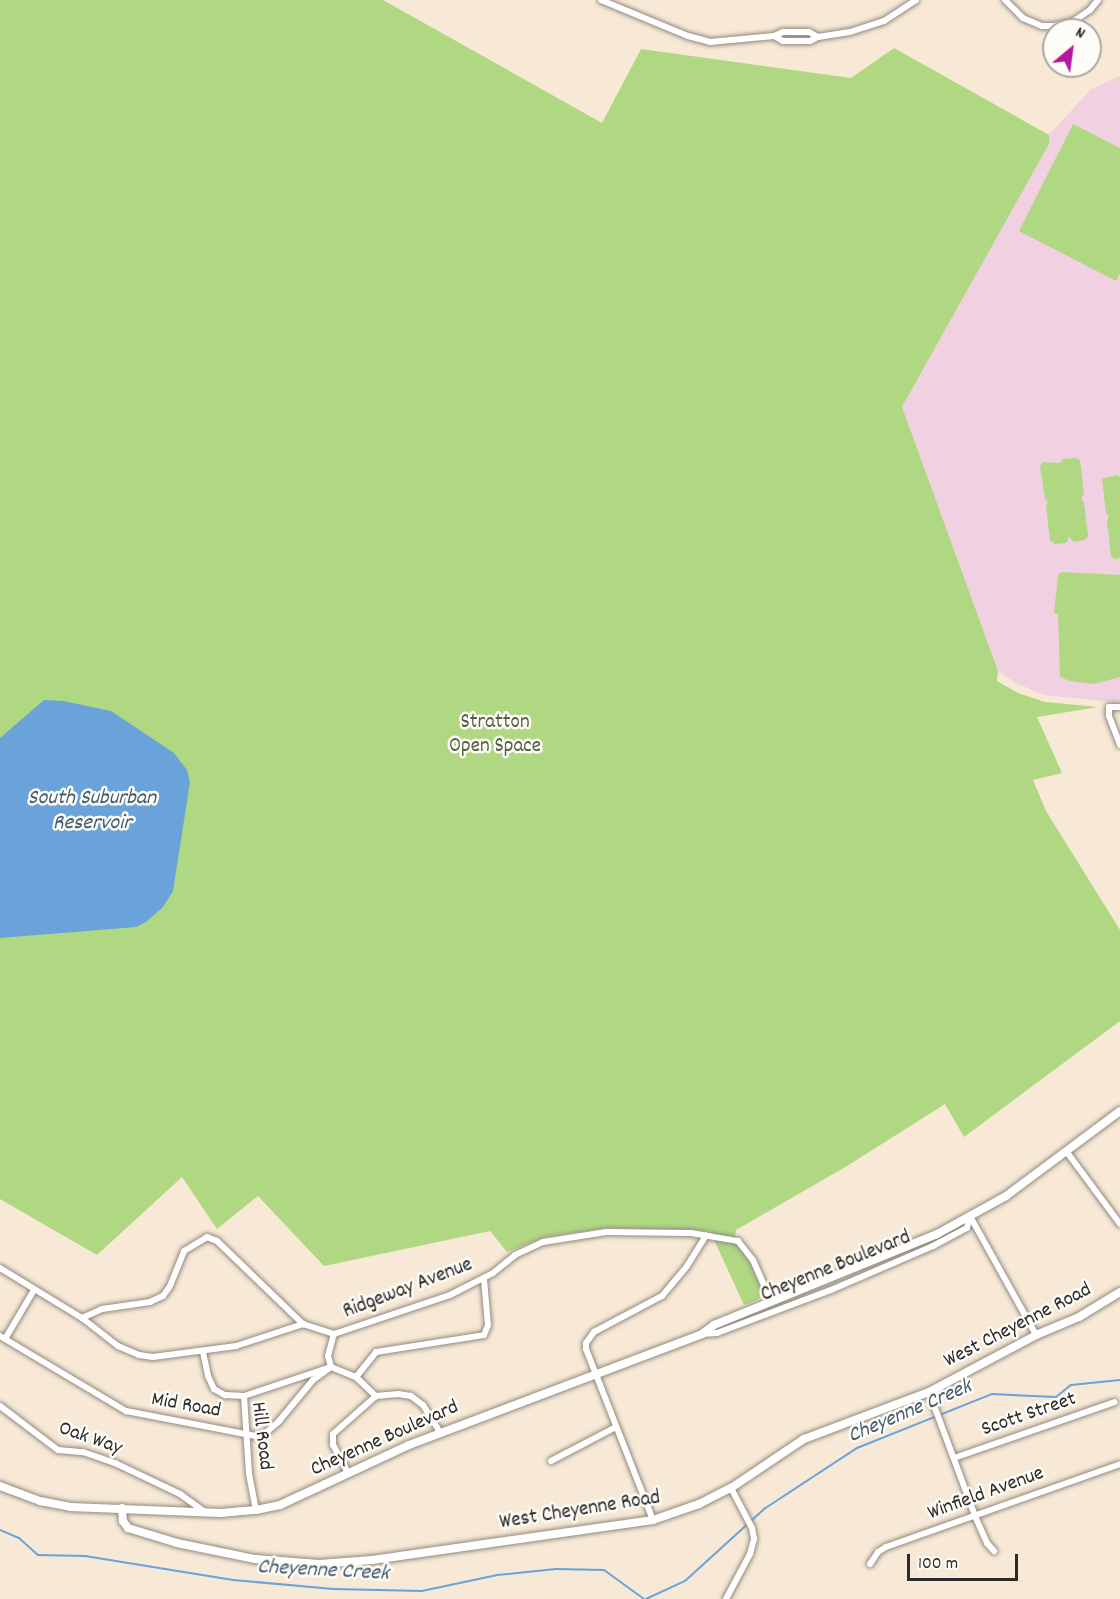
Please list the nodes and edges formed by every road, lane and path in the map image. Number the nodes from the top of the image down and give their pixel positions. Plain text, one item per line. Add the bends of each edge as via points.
1 (601, 0) edge
2 (916, 0) edge
3 (1005, 0) edge
4 (1098, 0) edge
5 (1120, 707) edge
6 (1120, 745) edge
7 (1120, 1111) edge
8 (1066, 1151) junction
9 (970, 1216) junction
10 (1120, 1224) edge
11 (706, 1235) junction
12 (0, 1268) edge
13 (484, 1279) junction
14 (34, 1290) junction
15 (1120, 1293) edge
16 (771, 1301) junction
17 (82, 1318) junction
18 (303, 1324) junction
19 (334, 1334) junction
20 (702, 1334) junction
21 (1036, 1335) junction
22 (2, 1338) edge
23 (203, 1352) junction
24 (330, 1367) junction
25 (597, 1373) junction
26 (356, 1377) junction
27 (929, 1392) junction
28 (244, 1396) junction
29 (376, 1396) junction
30 (1115, 1402) dead end
31 (0, 1406) edge
32 (616, 1427) junction
33 (440, 1432) junction
34 (245, 1434) junction
35 (954, 1458) junction
36 (551, 1461) dead end
37 (1120, 1464) edge
38 (347, 1471) junction
39 (0, 1486) edge
40 (731, 1488) junction
41 (122, 1508) junction
42 (256, 1510) junction
43 (206, 1513) junction
44 (975, 1516) junction
45 (653, 1520) junction
46 (994, 1551) dead end
47 (870, 1564) dead end
48 (726, 1599) edge

1 - 2 street via 700,40 720,42 783,32 809,32 818,37 850,32 884,21
3 - 4 street via 1023,18 1042,26 1074,21
5 - 6 street via 1109,707
7 - 8 street, Cheyenne Boulevard
8 - 9 street, Cheyenne Boulevard via 1006,1196
8 - 10 street
9 - 16 street, Cheyenne Boulevard
9 - 20 street, Cheyenne Boulevard via 967,1228 933,1246 831,1290 717,1333
9 - 21 street
11 - 13 street, Ridgeway Avenue via 636,1232 556,1239 515,1255
11 - 16 street, Ridgeway Avenue via 743,1245
11 - 25 street via 662,1296 589,1337 586,1349
12 - 14 street
13 - 19 street, Ridgeway Avenue via 450,1295
13 - 26 street via 488,1325 484,1335 376,1352
14 - 17 street
14 - 22 street
15 - 21 street, West Cheyenne Road via 1079,1317
16 - 20 street, Cheyenne Boulevard
17 - 18 street via 119,1305 157,1299 170,1286 184,1251 199,1239 213,1238
17 - 23 street via 118,1346 139,1355
18 - 19 street, Ridgeway Avenue
18 - 23 street via 236,1346
19 - 24 street via 328,1356
20 - 25 street, Cheyenne Boulevard
21 - 27 street, West Cheyenne Road
22 - 34 street, Mid Road via 126,1411
23 - 28 street, Hill Road via 214,1389 225,1395
24 - 26 street
24 - 28 street
24 - 34 street, Mid Road via 262,1436
25 - 32 street
25 - 33 street, Cheyenne Boulevard
26 - 29 street
27 - 35 street
27 - 40 street, West Cheyenne Road via 814,1434
28 - 34 street, Hill Road
29 - 33 street via 411,1396 423,1405
29 - 38 street via 333,1434 333,1445
30 - 35 street, Scott Street
31 - 43 street, Oak Way via 58,1450 83,1452 116,1464 180,1494
32 - 36 street
32 - 45 street
33 - 38 street, Cheyenne Boulevard
34 - 42 street, Hill Road
35 - 44 street
37 - 44 street, Winfield Avenue
38 - 42 street, Cheyenne Boulevard via 292,1500
39 - 41 street, Cheyenne Boulevard via 70,1507
40 - 45 street, West Cheyenne Road
40 - 48 street via 754,1539
41 - 43 street, Cheyenne Boulevard
41 - 45 street, West Cheyenne Road via 128,1528 177,1543 255,1559 319,1564
42 - 43 street, Cheyenne Boulevard
44 - 46 street
44 - 47 street, Winfield Avenue via 886,1547

